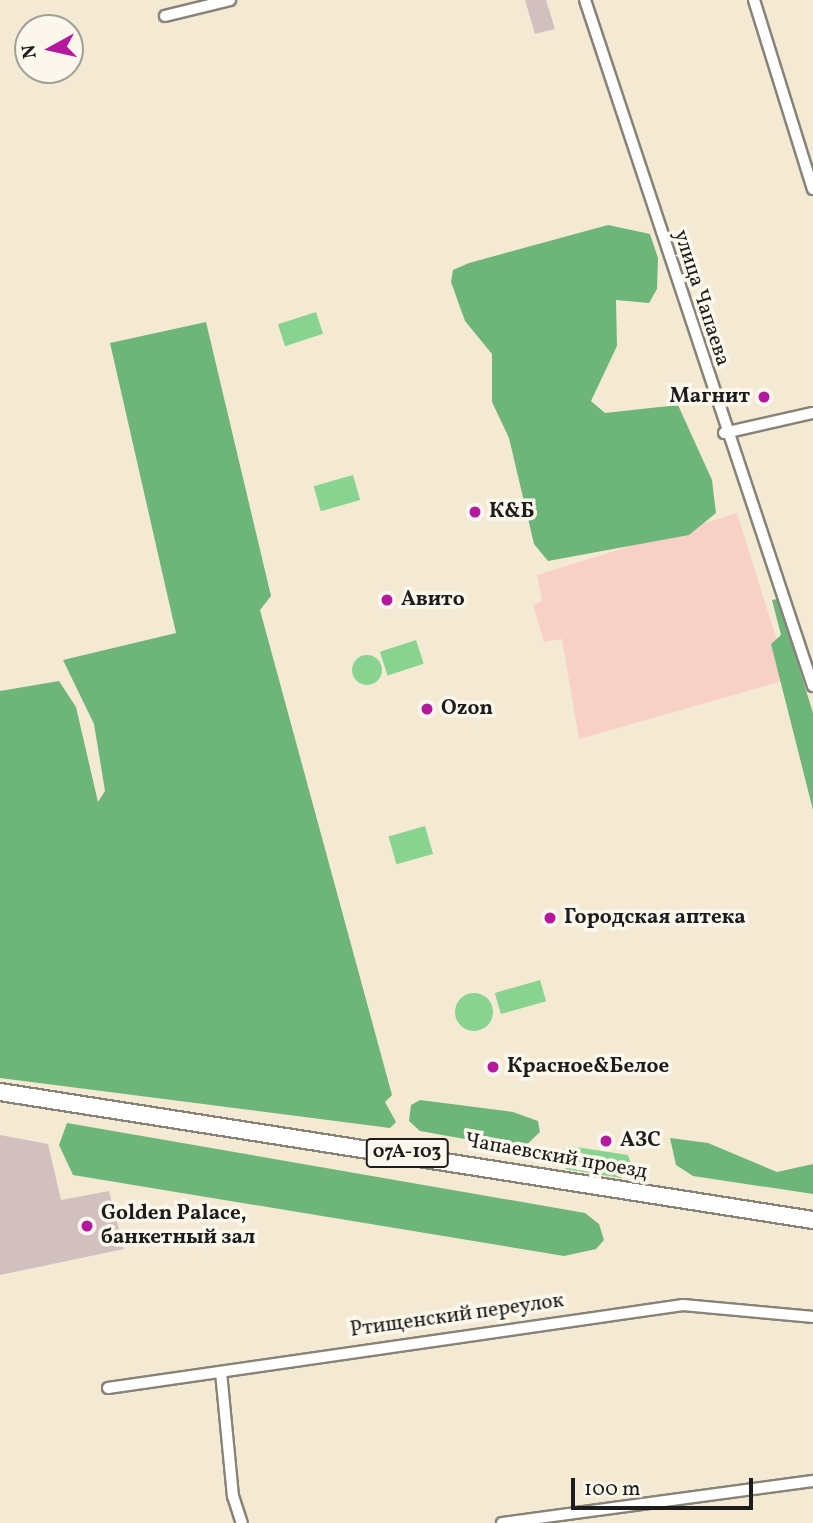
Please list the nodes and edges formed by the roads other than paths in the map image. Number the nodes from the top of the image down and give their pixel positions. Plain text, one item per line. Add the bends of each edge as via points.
1 (230, 0) edge
2 (585, 0) edge
3 (754, 0) edge
4 (165, 16) dead end
5 (813, 189) edge
6 (813, 413) edge
7 (724, 433) junction
8 (813, 686) edge
9 (0, 1092) edge
10 (813, 1220) edge
11 (813, 1317) edge
12 (221, 1372) junction
13 (108, 1388) dead end
14 (813, 1480) edge
15 (242, 1523) edge
16 (502, 1523) edge

1 - 4 street
2 - 7 street, улица Чапаева
3 - 5 street
6 - 7 street
7 - 8 street, улица Чапаева
9 - 10 main road, Чапаевский проезд / 07А-103
11 - 12 street, Ртищенский переулок via 683,1305
12 - 13 street, Ртищенский переулок
12 - 15 street via 233,1496
14 - 16 street

